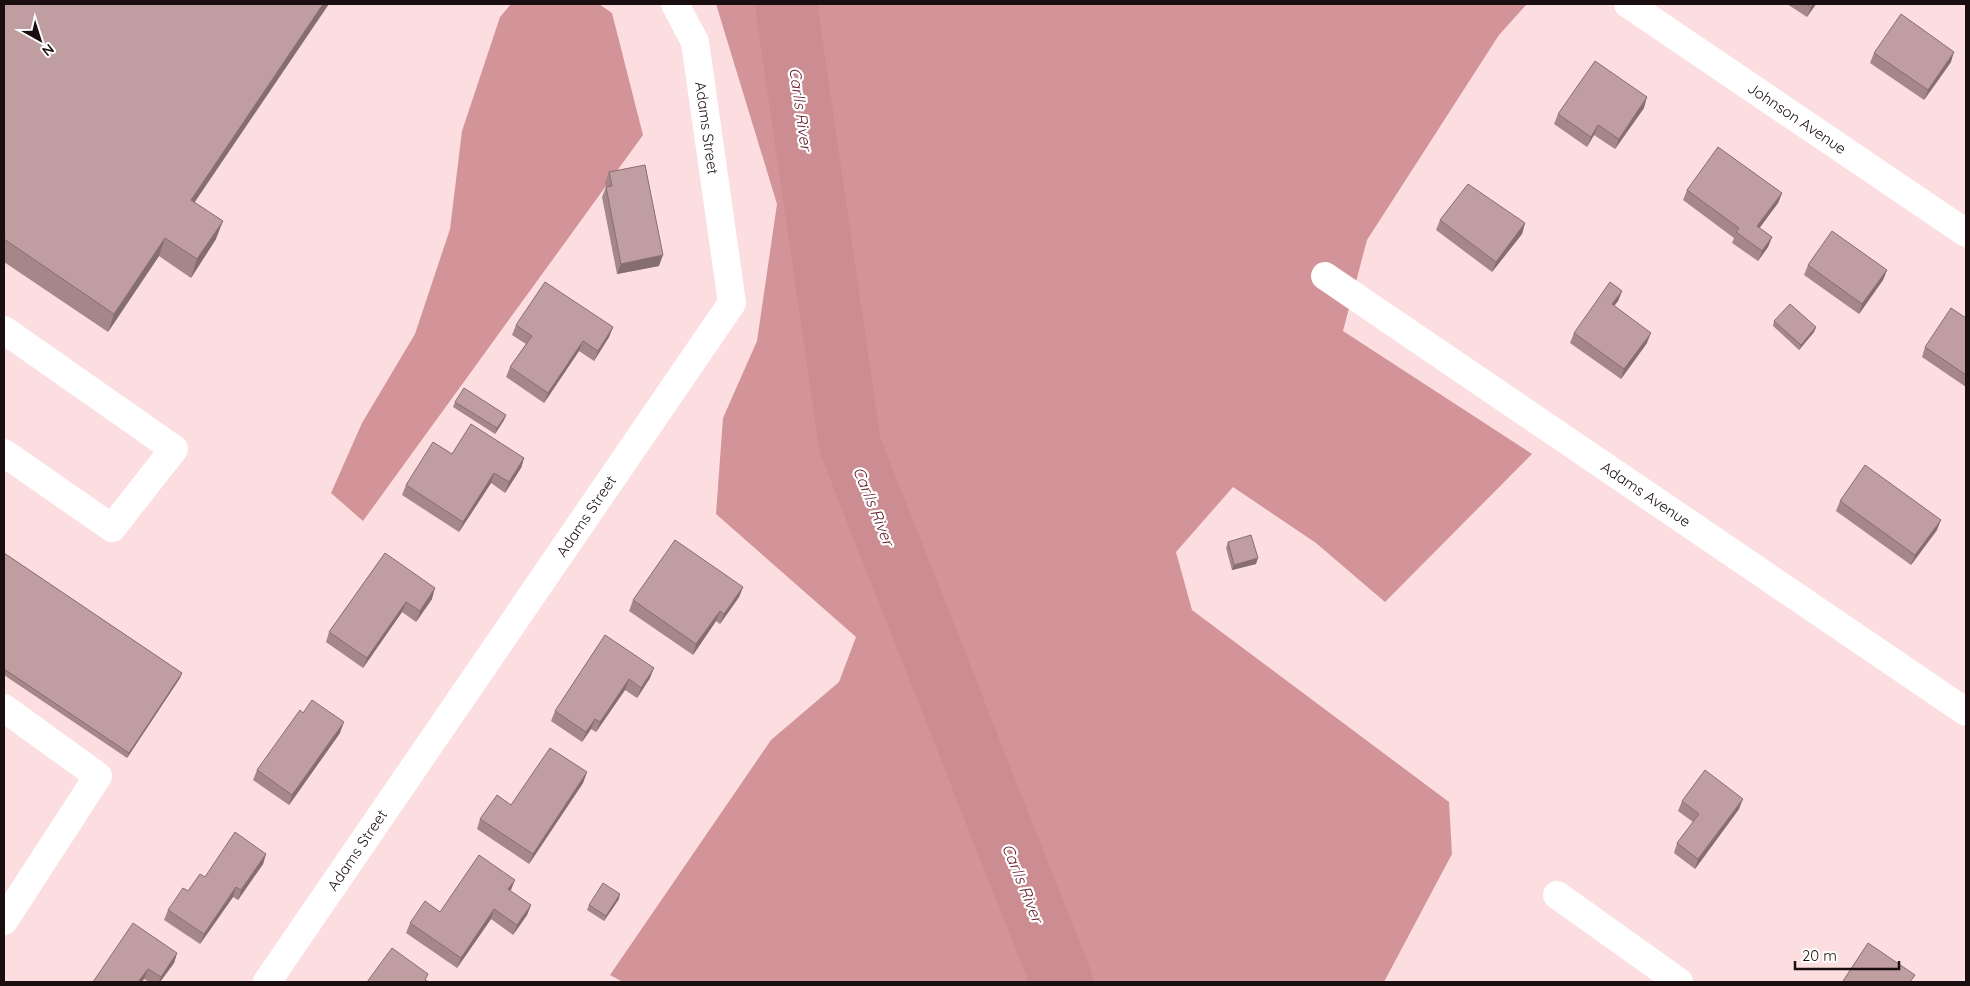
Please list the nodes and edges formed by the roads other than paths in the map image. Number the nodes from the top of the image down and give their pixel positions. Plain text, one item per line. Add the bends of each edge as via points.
1 (675, 4) edge
2 (1628, 4) edge
3 (1966, 233) edge
4 (1325, 276) dead end
5 (4, 330) edge
6 (4, 453) edge
7 (4, 708) edge
8 (1966, 712) edge
9 (1556, 895) dead end
10 (4, 921) edge
11 (267, 982) edge
12 (1679, 982) edge

1 - 11 street, Adams Street via 695,42 732,303
2 - 3 street, Johnson Avenue
4 - 8 street, Adams Avenue
5 - 6 street via 174,449 112,528
7 - 10 street via 98,776
9 - 12 street

